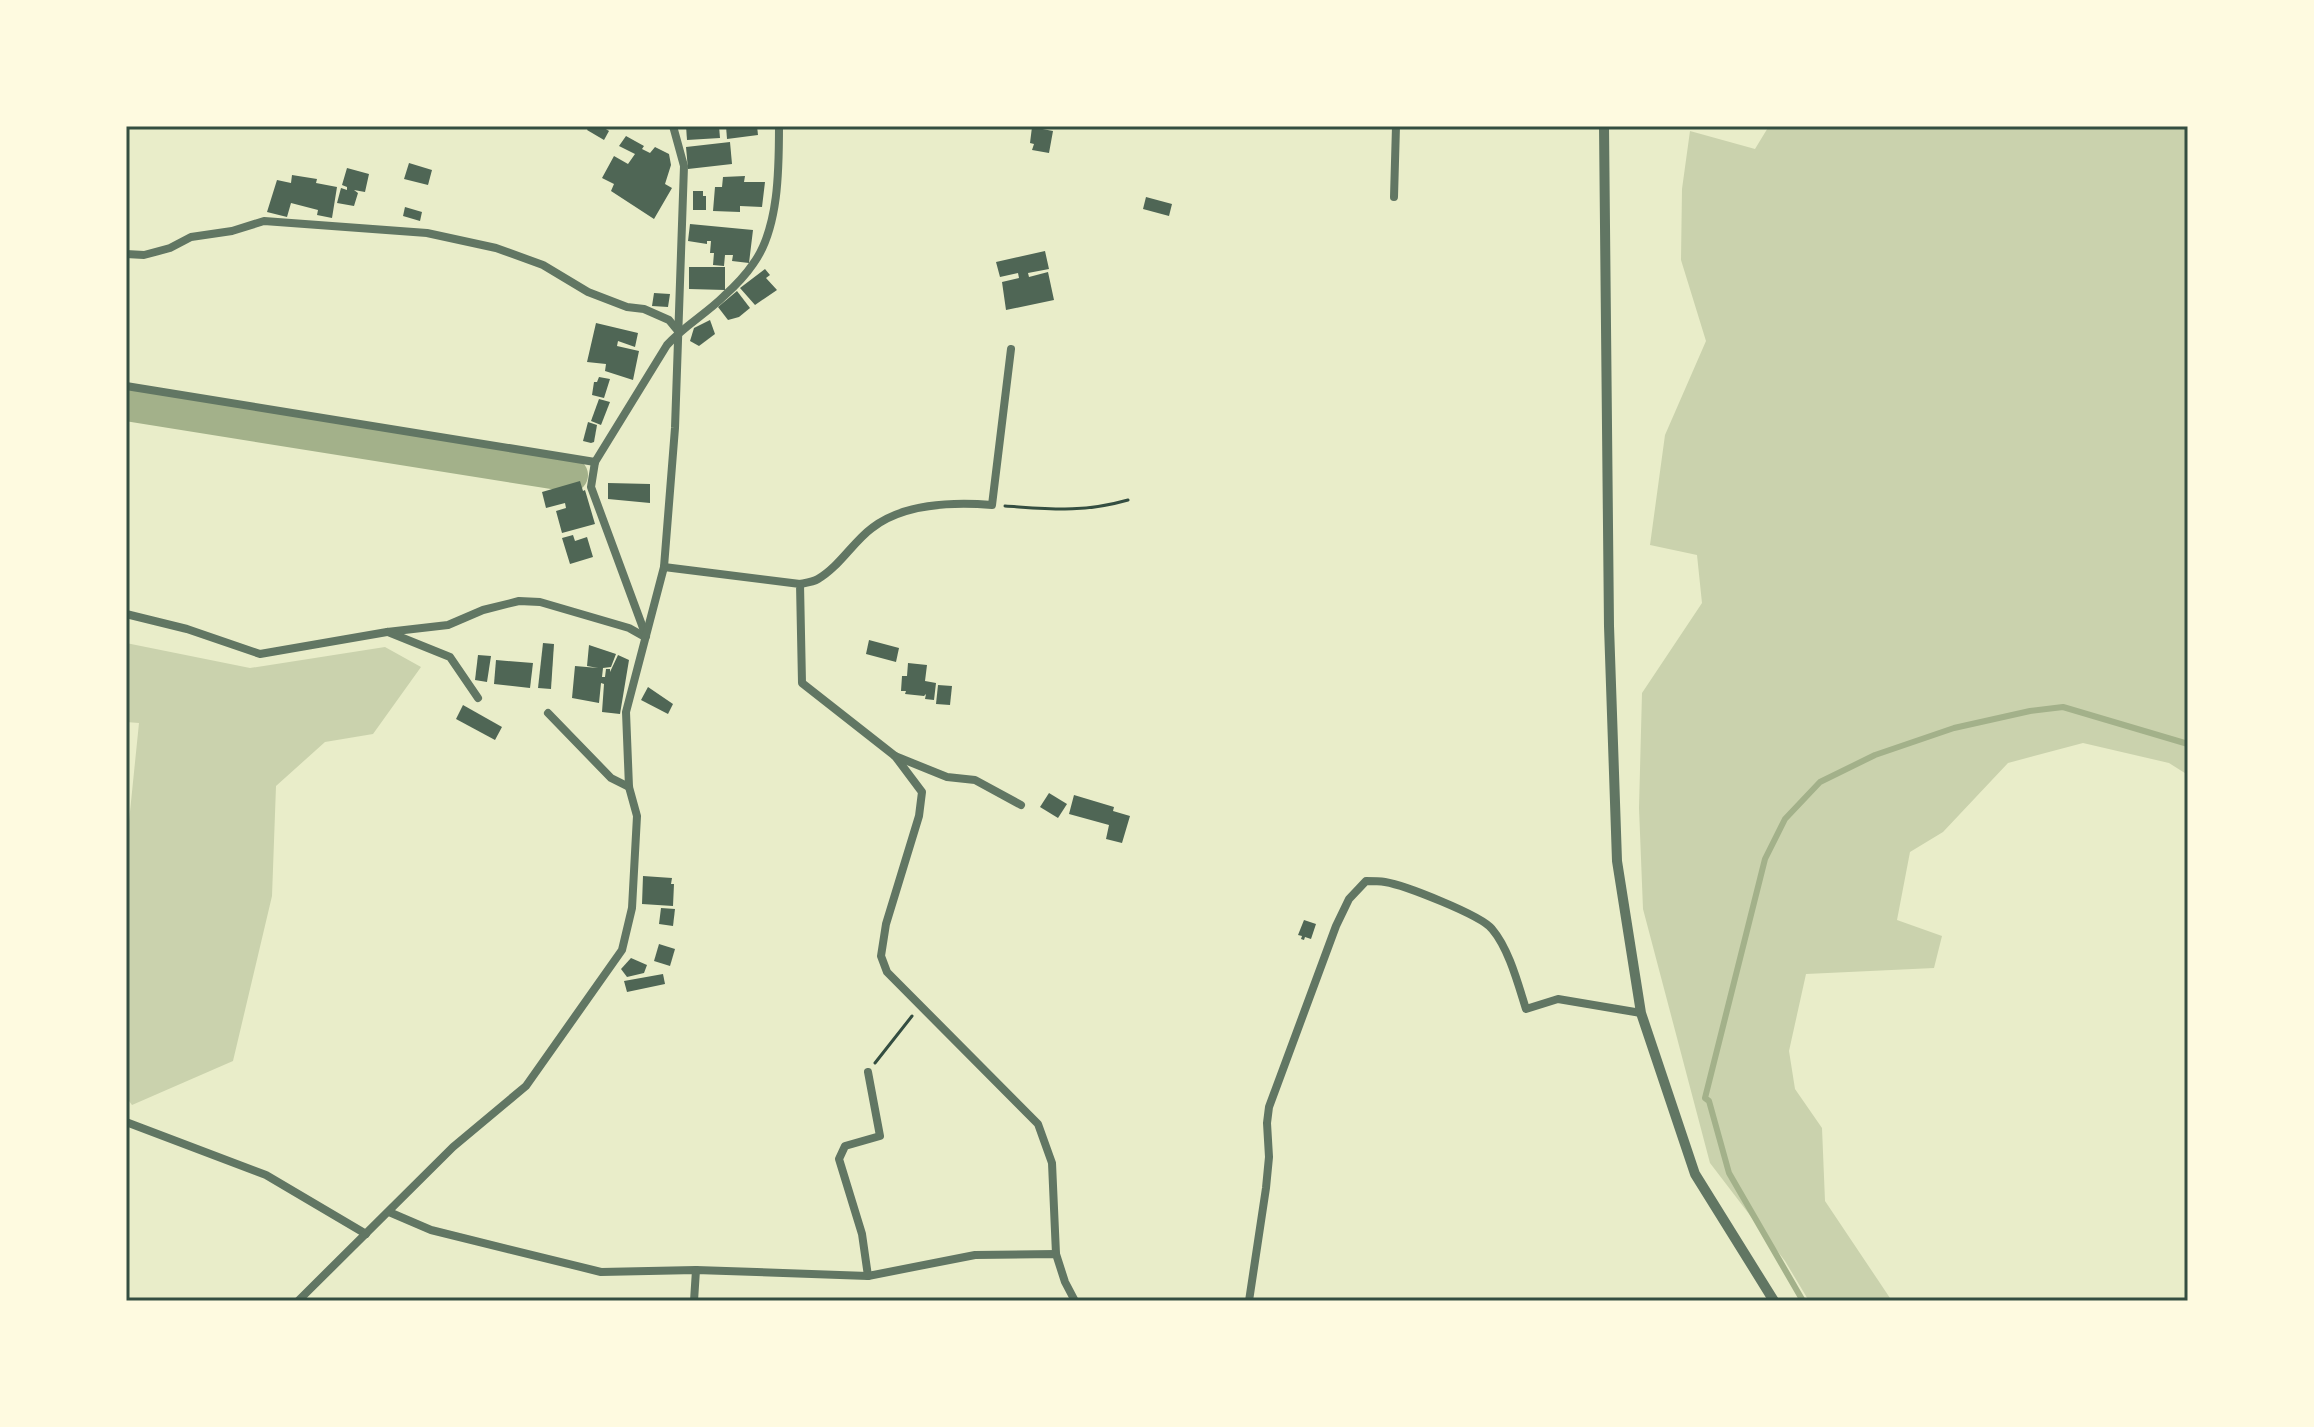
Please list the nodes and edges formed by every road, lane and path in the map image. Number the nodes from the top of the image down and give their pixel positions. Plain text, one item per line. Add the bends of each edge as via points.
1 (673, 126) edge
2 (779, 126) edge
3 (1396, 126) edge
4 (1604, 126) edge
5 (1394, 197) dead end
6 (126, 254) edge
7 (679, 332) junction
8 (1011, 349) dead end
9 (126, 386) edge
10 (595, 462) junction
11 (1128, 500) dead end
12 (992, 505) junction
13 (664, 567) junction
14 (800, 584) junction
15 (126, 614) edge
16 (387, 632) junction
17 (646, 637) junction
18 (478, 698) dead end
19 (548, 713) dead end
20 (895, 756) junction
21 (629, 787) junction
22 (1021, 805) dead end
23 (920, 1005) junction
24 (1641, 1013) junction
25 (868, 1072) joint
26 (126, 1122) edge
27 (389, 1212) junction
28 (366, 1234) junction
29 (1056, 1254) junction
30 (696, 1270) junction
31 (868, 1276) junction
32 (298, 1301) edge
33 (694, 1301) edge
34 (1075, 1301) edge
35 (1249, 1301) edge
36 (1774, 1301) edge

1 - 7 street via 684,166
2 - 7 street via 779,176 767,236 754,263 722,298
3 - 5 street
4 - 24 street via 1617,861
6 - 7 street via 144,255 191,237 264,221 427,233 543,265 588,292 669,320
7 - 10 street
7 - 13 street
8 - 12 street
9 - 10 street
10 - 17 street via 591,487
11 - 12 path via 1070,511
12 - 14 street via 968,503 892,515 818,579
13 - 14 street
13 - 17 street
14 - 20 street via 802,683
15 - 16 street via 260,654
16 - 17 street via 448,625 519,601 540,602
16 - 18 street via 450,657
17 - 21 street via 626,712
19 - 21 street via 611,778
20 - 22 street via 947,777 975,780
20 - 23 street via 922,792 881,956 887,972
21 - 27 street via 637,816 632,908 622,950 526,1086 453,1147
23 - 25 path
23 - 29 street via 1038,1124 1052,1163
24 - 35 street via 1558,999 1526,1009 1515,973 1492,929 1482,921 1429,896 1366,881 1349,899 1336,926 1269,1107 1266,1188
24 - 36 street via 1695,1174
25 - 31 street via 880,1136 845,1146 839,1159 862,1234
26 - 28 street via 266,1175
27 - 28 street
27 - 30 street via 431,1230 601,1272
28 - 32 street
29 - 31 street via 975,1255
29 - 34 street
30 - 31 street
30 - 33 street

